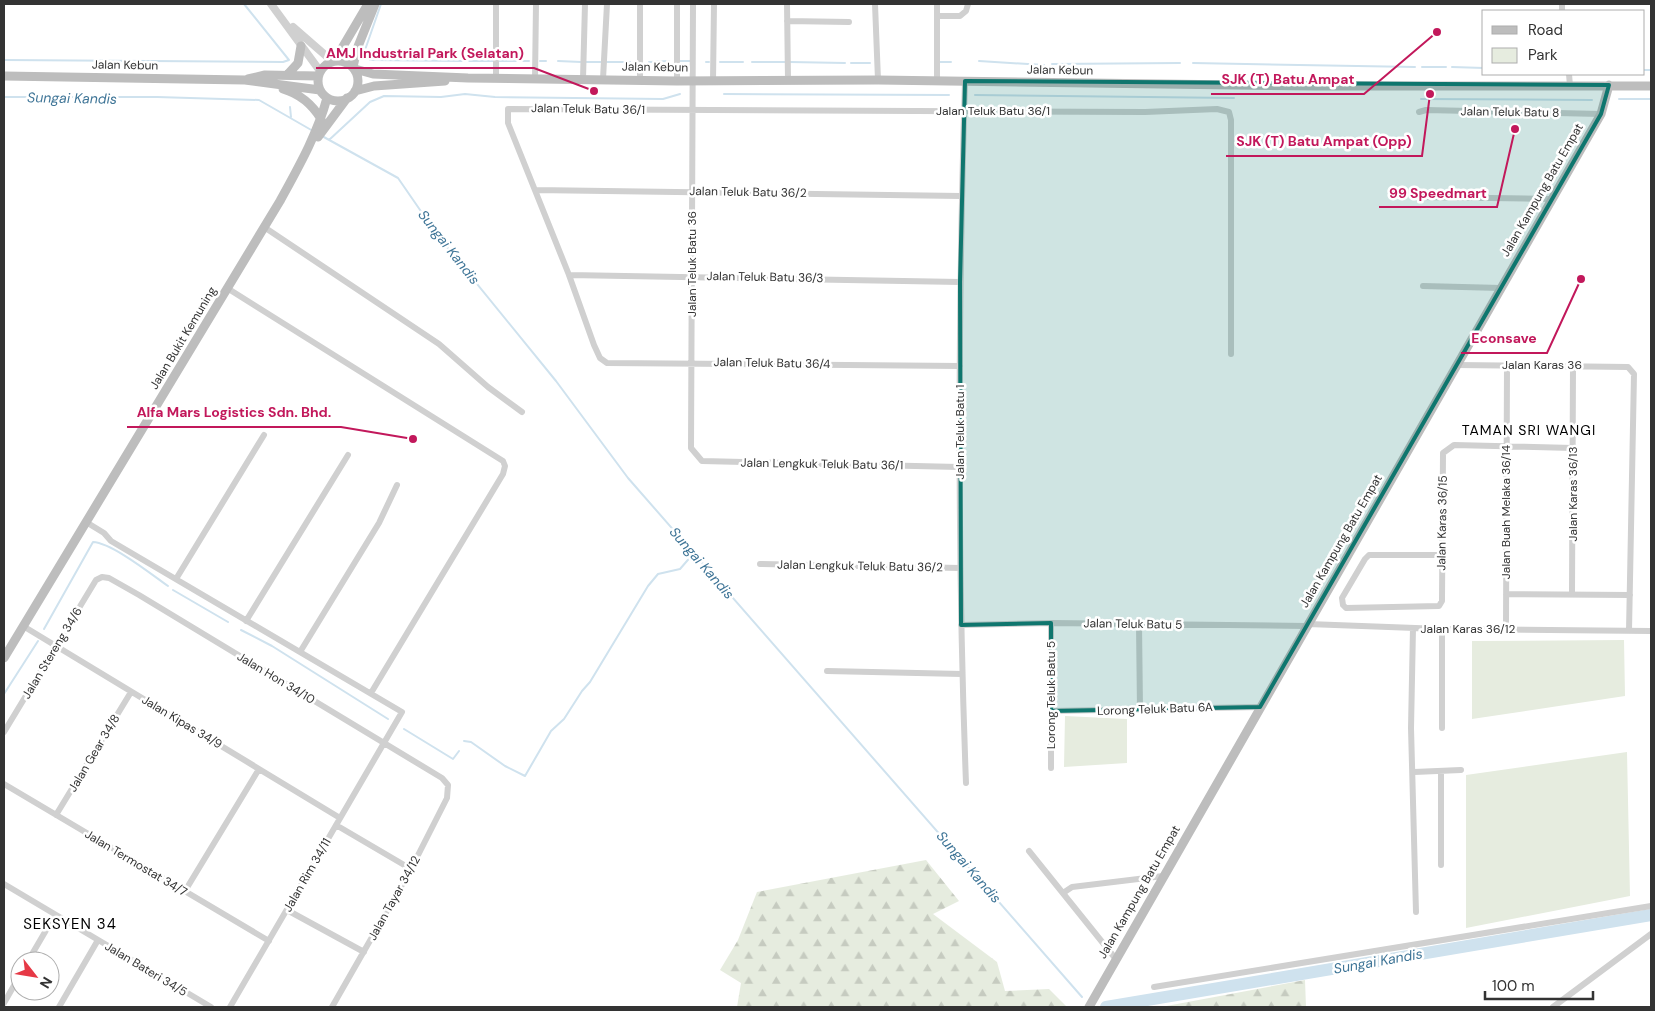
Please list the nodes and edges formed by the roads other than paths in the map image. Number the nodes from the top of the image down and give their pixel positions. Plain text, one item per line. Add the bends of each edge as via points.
1 (271, 4) edge
2 (368, 4) edge
3 (375, 4) edge
4 (496, 4) edge
5 (536, 4) edge
6 (585, 4) edge
7 (607, 4) edge
8 (640, 4) edge
9 (677, 4) edge
10 (693, 4) edge
11 (714, 4) edge
12 (787, 4) edge
13 (875, 4) edge
14 (937, 4) edge
15 (968, 4) edge
16 (281, 16) junction
17 (938, 16) junction
18 (787, 21) junction
19 (849, 22) dead end
20 (301, 46) junction
21 (334, 61) junction
22 (354, 68) junction
23 (288, 74) junction
24 (319, 74) junction
25 (1569, 75) edge
26 (4, 76) edge
27 (468, 78) junction
28 (496, 78) junction
29 (535, 78) junction
30 (583, 79) junction
31 (603, 79) junction
32 (245, 80) junction
33 (640, 80) junction
34 (714, 80) junction
35 (788, 80) junction
36 (878, 80) junction
37 (937, 80) junction
38 (677, 81) junction
39 (693, 81) junction
40 (965, 81) junction
41 (263, 84) junction
42 (1609, 85) junction
43 (1570, 86) junction
44 (1651, 86) edge
45 (320, 90) junction
46 (355, 91) junction
47 (327, 98) junction
48 (347, 98) junction
49 (693, 110) junction
50 (964, 111) junction
51 (1419, 112) dead end
52 (1601, 114) junction
53 (321, 119) junction
54 (304, 158) junction
55 (535, 190) junction
56 (692, 191) junction
57 (961, 196) junction
58 (1420, 197) dead end
59 (1552, 199) junction
60 (264, 227) junction
61 (570, 275) junction
62 (692, 275) junction
63 (960, 282) junction
64 (1423, 286) dead end
65 (227, 288) junction
66 (1501, 288) junction
67 (1230, 354) dead end
68 (692, 362) junction
69 (1456, 365) junction
70 (1507, 365) junction
71 (1573, 365) junction
72 (960, 366) junction
73 (522, 412) dead end
74 (264, 435) dead end
75 (1507, 446) junction
76 (691, 448) joint
77 (1572, 448) junction
78 (348, 455) dead end
79 (959, 468) junction
80 (397, 485) dead end
81 (86, 522) junction
82 (1442, 555) junction
83 (760, 564) dead end
84 (960, 568) junction
85 (102, 577) joint
86 (176, 579) junction
87 (1572, 593) junction
88 (1506, 594) junction
89 (1630, 595) junction
90 (246, 620) junction
91 (1051, 623) junction
92 (1139, 624) junction
93 (961, 625) junction
94 (1307, 625) junction
95 (23, 626) junction
96 (1413, 628) junction
97 (1442, 629) junction
98 (1506, 629) junction
99 (1629, 630) junction
100 (1651, 631) edge
101 (56, 646) junction
102 (300, 652) junction
103 (4, 658) edge
104 (828, 671) dead end
105 (962, 674) junction
106 (131, 692) junction
107 (370, 693) junction
108 (1260, 707) junction
109 (1140, 710) junction
110 (1051, 711) junction
111 (1442, 728) dead end
112 (4, 732) edge
113 (384, 743) junction
114 (259, 768) junction
115 (1051, 768) dead end
116 (1461, 770) dead end
117 (1414, 772) junction
118 (1441, 772) junction
119 (966, 783) dead end
120 (4, 784) edge
121 (448, 785) joint
122 (56, 815) junction
123 (340, 818) junction
124 (336, 825) junction
125 (1028, 851) dead end
126 (1441, 865) dead end
127 (411, 868) junction
128 (1163, 876) junction
129 (4, 884) edge
130 (185, 891) junction
131 (1063, 894) junction
132 (1651, 906) edge
133 (287, 910) junction
134 (1416, 912) dead end
135 (55, 915) junction
136 (1651, 934) edge
137 (98, 940) junction
138 (268, 941) junction
139 (34, 951) edge
140 (364, 952) junction
141 (1115, 958) junction
142 (1154, 987) dead end
143 (59, 1007) edge
144 (211, 1007) edge
145 (230, 1007) edge
146 (332, 1007) edge
147 (1089, 1007) edge
148 (1553, 1007) edge

1 - 16 street
2 - 21 main road
3 - 22 main road via 357,50
4 - 28 street
5 - 29 street
6 - 30 street
7 - 31 street
8 - 33 street
9 - 38 street
10 - 39 street, Jalan Teluk Batu 36
11 - 34 street
12 - 18 street
13 - 36 street
14 - 17 street
15 - 17 street via 960,16
16 - 20 street
16 - 21 street
17 - 37 street
18 - 19 street
18 - 35 street
20 - 23 main road via 298,64
20 - 24 street
21 - 22 main road via 345,62
21 - 24 main road
22 - 27 main road, Jalan Kebun via 373,74
22 - 46 main road via 358,84
23 - 24 main road, Jalan Kebun
23 - 32 main road, Jalan Kebun
24 - 45 main road
25 - 43 street
26 - 32 main road, Jalan Kebun
27 - 28 main road, Jalan Kebun
27 - 46 main road, Jalan Kebun via 374,86
28 - 29 main road, Jalan Kebun
29 - 30 main road, Jalan Kebun
30 - 31 main road, Jalan Kebun
31 - 33 main road, Jalan Kebun
32 - 41 main road, Jalan Kebun
33 - 38 main road, Jalan Kebun
34 - 35 main road, Jalan Kebun
34 - 39 main road, Jalan Kebun
35 - 36 main road, Jalan Kebun
36 - 37 main road, Jalan Kebun
37 - 40 main road, Jalan Kebun
38 - 39 main road, Jalan Kebun
39 - 49 street, Jalan Teluk Batu 36
40 - 43 main road, Jalan Kebun
40 - 50 street, Jalan Teluk Batu 1
41 - 45 main road, Jalan Kebun
41 - 53 main road via 302,97
42 - 43 main road, Jalan Kebun
42 - 44 main road, Jalan Kebun
42 - 52 main road, Jalan Kampung Batu Empat
45 - 47 main road
46 - 48 main road
47 - 48 main road via 337,101
47 - 53 main road, Jalan Bukit Kemuning
48 - 54 main road, Jalan Bukit Kemuning
49 - 50 street, Jalan Teluk Batu 36/1
49 - 55 street, Jalan Teluk Batu 36/1 via 508,109 508,123
49 - 56 street, Jalan Teluk Batu 36
50 - 57 street, Jalan Teluk Batu 1
50 - 67 street, Jalan Teluk Batu 36/1 via 1217,109 1229,112
51 - 52 street, Jalan Teluk Batu 8
52 - 59 main road, Jalan Kampung Batu Empat
53 - 54 main road, Jalan Bukit Kemuning
54 - 60 main road, Jalan Bukit Kemuning
55 - 56 street, Jalan Teluk Batu 36/2
55 - 61 street
56 - 57 street, Jalan Teluk Batu 36/2
56 - 62 street, Jalan Teluk Batu 36
57 - 63 street, Jalan Teluk Batu 1
58 - 59 street
59 - 66 main road, Jalan Kampung Batu Empat
60 - 65 main road, Jalan Bukit Kemuning
60 - 73 street via 439,344
61 - 62 street, Jalan Teluk Batu 36/3
61 - 68 street, Jalan Teluk Batu 36/4 via 594,345 600,358 607,363
62 - 63 street, Jalan Teluk Batu 36/3
62 - 68 street, Jalan Teluk Batu 36
63 - 72 street, Jalan Teluk Batu 1
64 - 66 street
65 - 81 main road, Jalan Bukit Kemuning
65 - 107 street via 503,461 505,466
66 - 69 main road, Jalan Kampung Batu Empat
68 - 72 street, Jalan Teluk Batu 36/4
68 - 76 street, Jalan Teluk Batu 36
69 - 70 street, Jalan Karas 36
69 - 94 main road, Jalan Kampung Batu Empat
70 - 71 street, Jalan Karas 36
70 - 75 street, Jalan Buah Melaka 36/14
71 - 77 street, Jalan Karas 36/13
71 - 89 street, Jalan Karas 36 via 1628,367 1634,374
72 - 79 street, Jalan Teluk Batu 1
74 - 86 street
75 - 77 street
75 - 82 street, Jalan Karas 36/15 via 1454,445 1443,453
75 - 88 street, Jalan Buah Melaka 36/14
76 - 79 street, Jalan Lengkuk Teluk Batu 36/1 via 702,461
77 - 87 street, Jalan Karas 36/13
78 - 90 street
79 - 84 street, Jalan Teluk Batu 1
80 - 102 street via 379,522
81 - 86 street via 104,532 111,541
81 - 95 main road, Jalan Bukit Kemuning
82 - 82 street, Jalan Karas 36/15 via 1442,601 1439,606 1346,608 1343,605 1342,598 1369,555
83 - 84 street, Jalan Lengkuk Teluk Batu 36/2
84 - 93 street, Jalan Teluk Batu 1
85 - 101 street, Jalan Stereng 34/6 via 96,580
85 - 113 street, Jalan Hon 34/10 via 139,595
86 - 90 street
87 - 88 street
87 - 89 street
88 - 98 street, Jalan Buah Melaka 36/14
89 - 99 street
90 - 102 street
91 - 92 street, Jalan Teluk Batu 5
91 - 93 street, Jalan Teluk Batu 5
91 - 110 street, Lorong Teluk Batu 5
92 - 94 street, Jalan Teluk Batu 5
92 - 109 street
93 - 105 street, Jalan Teluk Batu 1
94 - 96 street, Jalan Karas 36/12
94 - 108 main road, Jalan Kampung Batu Empat
95 - 101 street, Jalan Kipas 34/9
95 - 103 main road, Jalan Bukit Kemuning
96 - 97 street, Jalan Karas 36/12
96 - 117 street via 1411,728
97 - 98 street, Jalan Karas 36/12
97 - 111 street
98 - 99 street, Jalan Karas 36/12
99 - 100 street, Jalan Karas 36/12
101 - 106 street, Jalan Kipas 34/9
101 - 112 street, Jalan Stereng 34/6
102 - 107 street
104 - 105 street
105 - 119 street, Jalan Teluk Batu 1
106 - 114 street, Jalan Kipas 34/9
106 - 122 street, Jalan Gear 34/8
107 - 113 street, Jalan Rim 34/11 via 402,712
108 - 109 street, Lorong Teluk Batu 6A
108 - 128 main road, Jalan Kampung Batu Empat
109 - 110 street, Lorong Teluk Batu 6A
110 - 115 street, Lorong Teluk Batu 5
113 - 121 street, Jalan Hon 34/10 via 442,778
113 - 123 street, Jalan Rim 34/11
114 - 123 street, Jalan Kipas 34/9
114 - 130 street
116 - 118 street
117 - 118 street
117 - 134 street
118 - 126 street
120 - 122 street, Jalan Termostat 34/7
121 - 127 street, Jalan Tayar 34/12 via 447,798
122 - 130 street, Jalan Termostat 34/7
123 - 124 street, Jalan Rim 34/11
124 - 127 street
124 - 133 street, Jalan Rim 34/11
125 - 131 street
127 - 140 street, Jalan Tayar 34/12
128 - 131 street via 1072,887
128 - 141 main road, Jalan Kampung Batu Empat
129 - 135 street, Jalan Bateri 34/5
130 - 138 street, Jalan Termostat 34/7
131 - 141 street
132 - 142 street
133 - 138 street, Jalan Rim 34/11
133 - 140 street
135 - 137 street, Jalan Bateri 34/5
135 - 139 street
136 - 148 street
137 - 143 street
137 - 144 street, Jalan Bateri 34/5
138 - 145 street, Jalan Rim 34/11
140 - 146 street, Jalan Tayar 34/12
141 - 147 main road, Jalan Kampung Batu Empat

